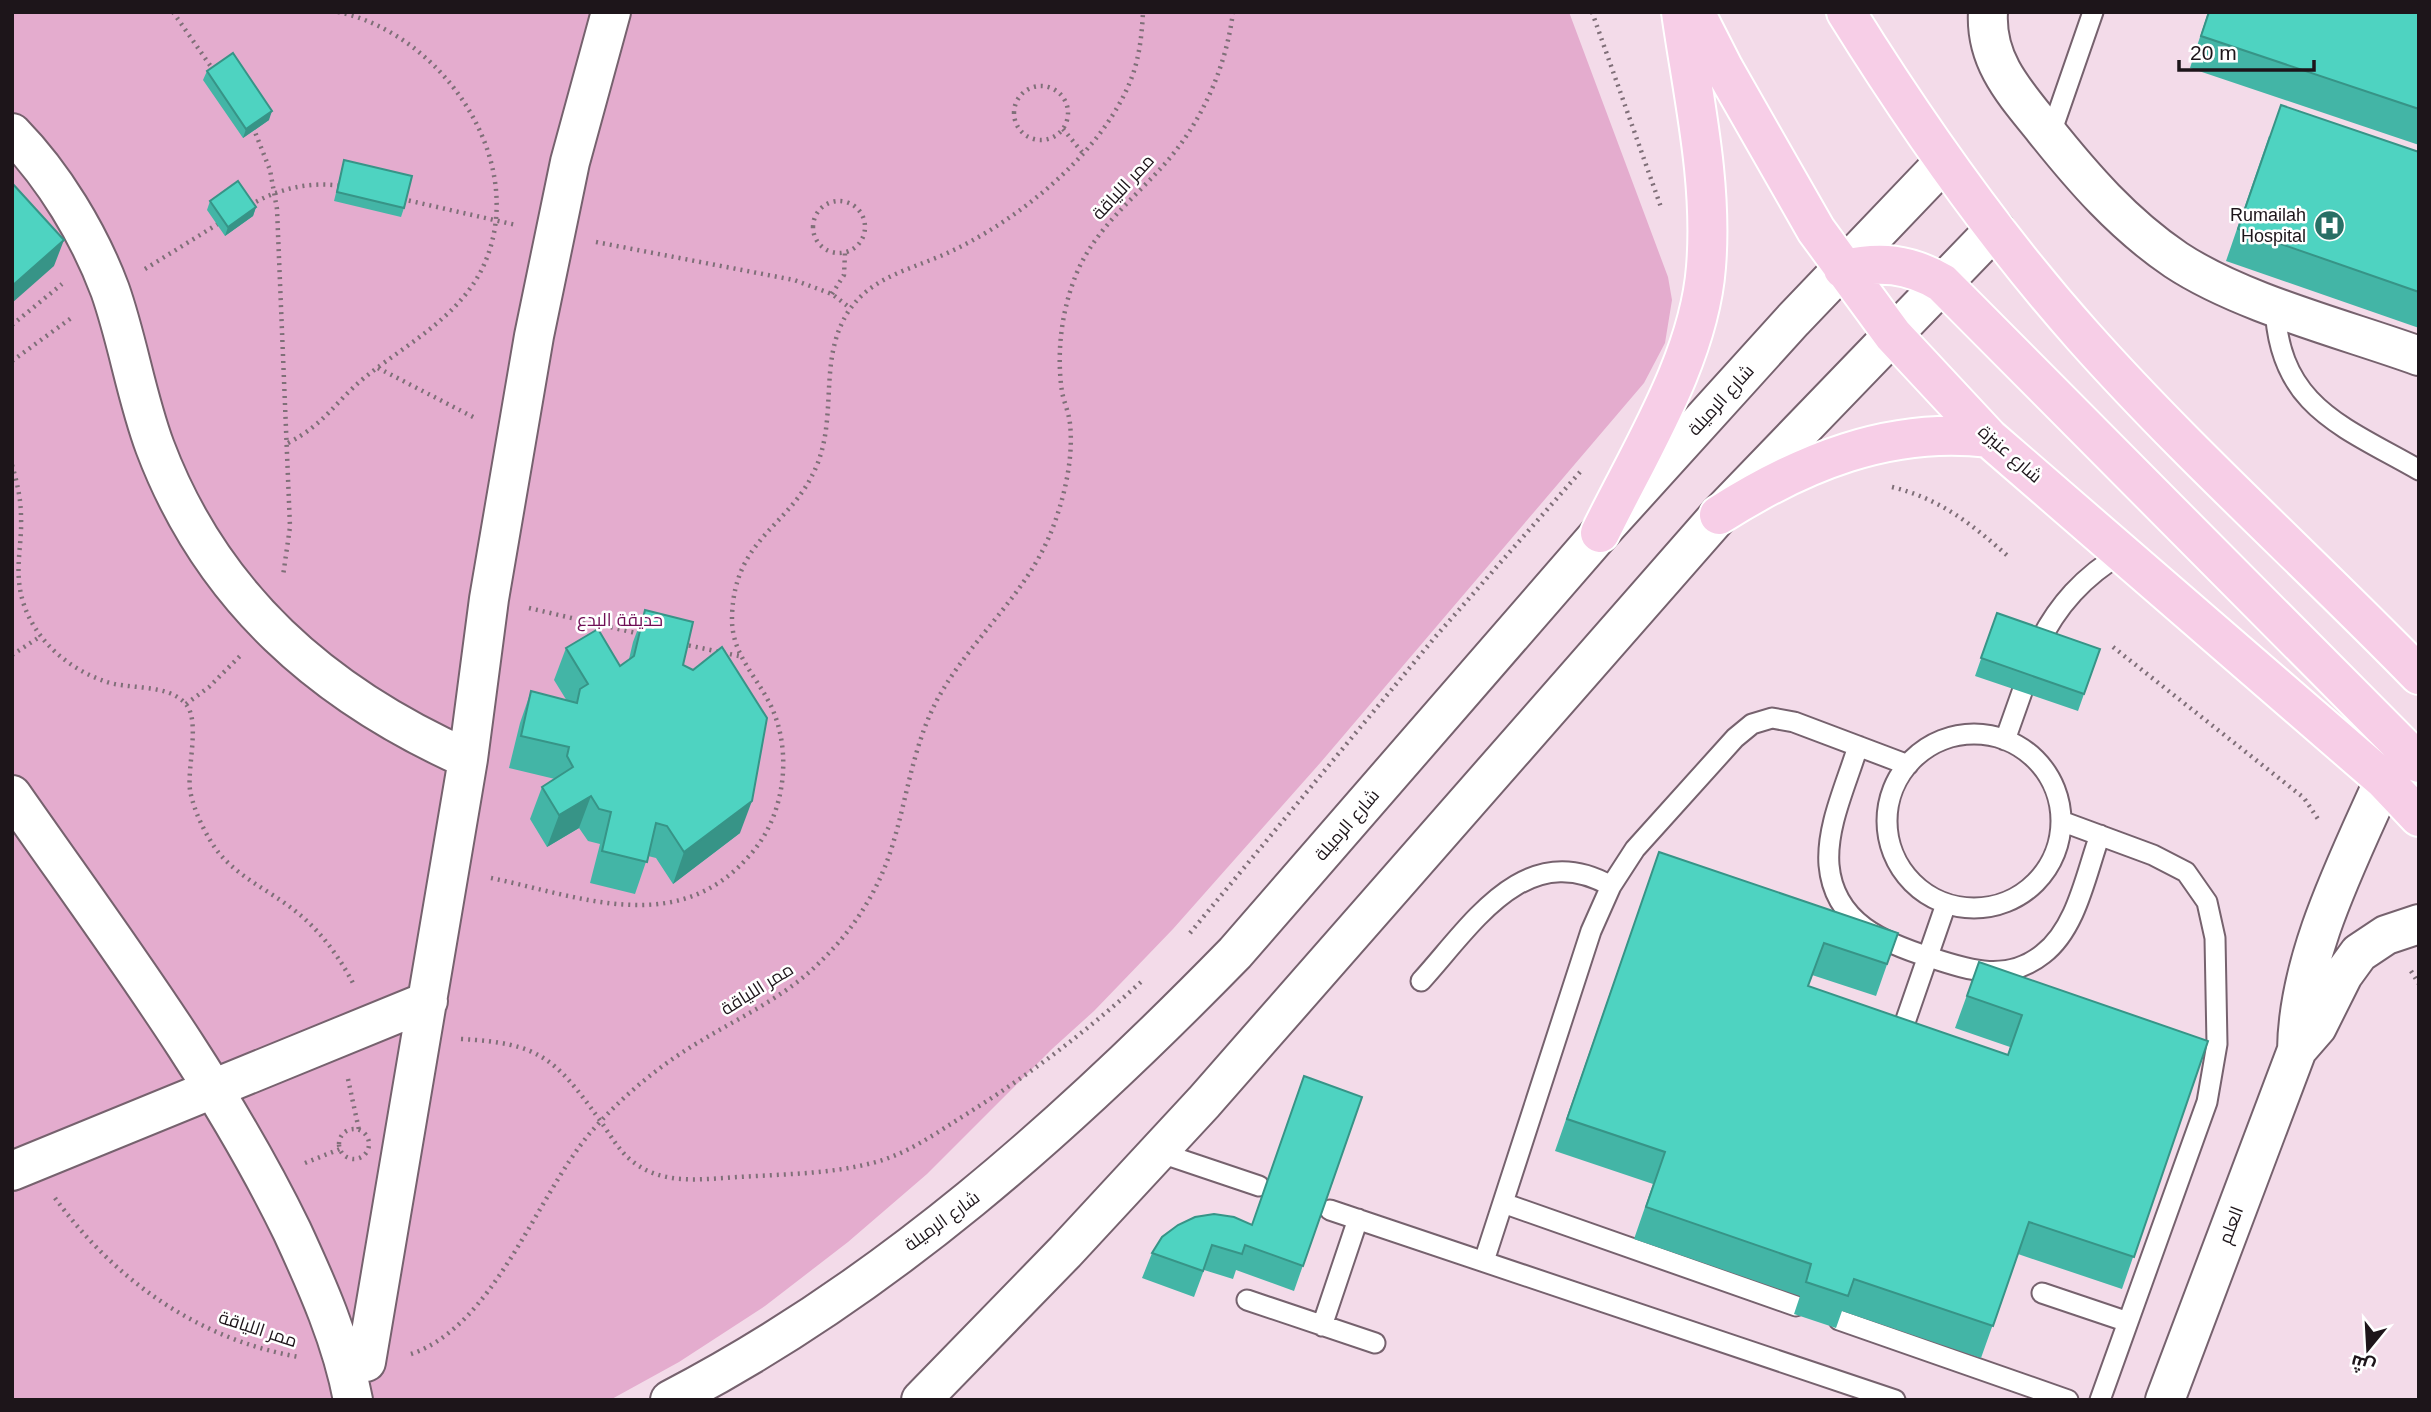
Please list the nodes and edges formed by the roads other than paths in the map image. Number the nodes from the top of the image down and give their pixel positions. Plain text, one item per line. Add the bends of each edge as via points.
1 (611, 12) edge
2 (1681, 12) edge
3 (1695, 12) edge
4 (1846, 12) edge
5 (1988, 12) edge
6 (2093, 12) edge
7 (12, 133) edge
8 (2050, 136) junction
9 (1944, 162) junction
10 (1995, 229) junction
11 (1843, 269) junction
12 (1942, 283) junction
13 (2275, 305) junction
14 (1893, 335) junction
15 (2419, 356) edge
16 (1989, 438) junction
17 (2419, 470) edge
18 (1719, 515) junction
19 (1600, 533) junction
20 (2124, 552) junction
21 (2038, 647) edge
22 (2419, 675) edge
23 (2022, 692) edge
24 (2005, 740) junction
25 (1858, 746) junction
26 (468, 760) junction
27 (2419, 763) edge
28 (1908, 765) junction
29 (2384, 780) junction
30 (12, 796) edge
31 (2419, 817) edge
32 (2061, 821) junction
33 (2100, 835) junction
34 (1611, 886) junction
35 (1946, 904) junction
36 (2419, 924) edge
37 (1928, 957) junction
38 (1421, 981) dead end
39 (425, 1019) junction
40 (1902, 1031) edge
41 (2297, 1050) junction
42 (215, 1088) junction
43 (1158, 1152) junction
44 (23, 1166) edge
45 (1259, 1186) dead end
46 (1503, 1203) junction
47 (1330, 1210) edge
48 (1358, 1219) junction
49 (1484, 1261) junction
50 (2042, 1293) dead end
51 (1247, 1300) dead end
52 (1796, 1306) dead end
53 (1839, 1320) edge
54 (2128, 1322) junction
55 (1322, 1326) junction
56 (1375, 1343) dead end
57 (356, 1361) junction
58 (922, 1399) edge
59 (353, 1400) edge
60 (670, 1400) edge
61 (1895, 1400) edge
62 (2068, 1400) edge
63 (2100, 1400) edge
64 (2165, 1400) edge

1 - 26 street via 555,234 515,439
2 - 19 main road via 1708,205 1704,279 1679,371
3 - 11 main road, شارع عنيزة via 1785,176
4 - 9 main road
5 - 8 street via 1990,43 2005,81
6 - 8 lane
7 - 26 street via 70,210 103,273 139,399 172,486 215,560 266,624 303,660 341,690 424,740
8 - 13 street via 2098,194 2150,241 2210,279
9 - 10 main road
9 - 11 street, شارع الرميلة
10 - 12 street
10 - 22 main road via 2152,411
11 - 12 main road via 1894,263 1920,270
11 - 14 main road, شارع عنيزة
11 - 19 street, شارع الرميلة
12 - 14 street
12 - 27 main road
13 - 15 street
13 - 17 lane via 2280,353 2305,396 2343,426
14 - 16 main road, شارع عنيزة
14 - 18 street
16 - 18 main road via 1908,436 1855,448 1791,473
16 - 20 main road, شارع عنيزة
18 - 43 street
19 - 60 street, شارع الرميلة via 1235,953 1105,1083 971,1201 820,1310
20 - 21 lane via 2093,570 2076,587 2052,618
20 - 29 main road, شارع عنيزة
23 - 24 lane
24 - 28 lane via 1984,735 1942,740
24 - 32 lane via 2039,763 2059,800
25 - 28 lane
25 - 34 lane via 1783,720 1752,724 1649,833
25 - 37 lane via 1829,846 1833,884 1840,901 1865,930
26 - 39 street
28 - 35 lane via 1890,797 1888,835 1902,870 1929,896
29 - 31 main road, شارع عنيزة
29 - 41 street, العلم via 2333,896 2303,990
30 - 42 street
32 - 33 lane
32 - 35 lane via 2054,856 2033,886 2001,904 1983,908
33 - 37 lane via 2070,917 2044,953 2012,970 1994,973
33 - 54 lane via 2186,872 2207,902 2215,938 2217,1044 2209,1093
34 - 38 lane via 1577,872 1541,873 1523,879 1495,901
34 - 46 lane via 1591,931
35 - 37 lane
36 - 41 street, العلم via 2386,935 2359,953 2317,1027
37 - 40 lane
39 - 42 street via 354,1031
39 - 57 street
41 - 64 street, العلم
42 - 44 street
42 - 57 street
43 - 45 lane
43 - 58 street
46 - 49 lane
46 - 52 lane
47 - 48 lane
48 - 49 lane
48 - 55 lane
49 - 61 lane
50 - 54 lane
51 - 55 lane
53 - 62 lane
54 - 63 lane
55 - 56 lane
57 - 59 street

